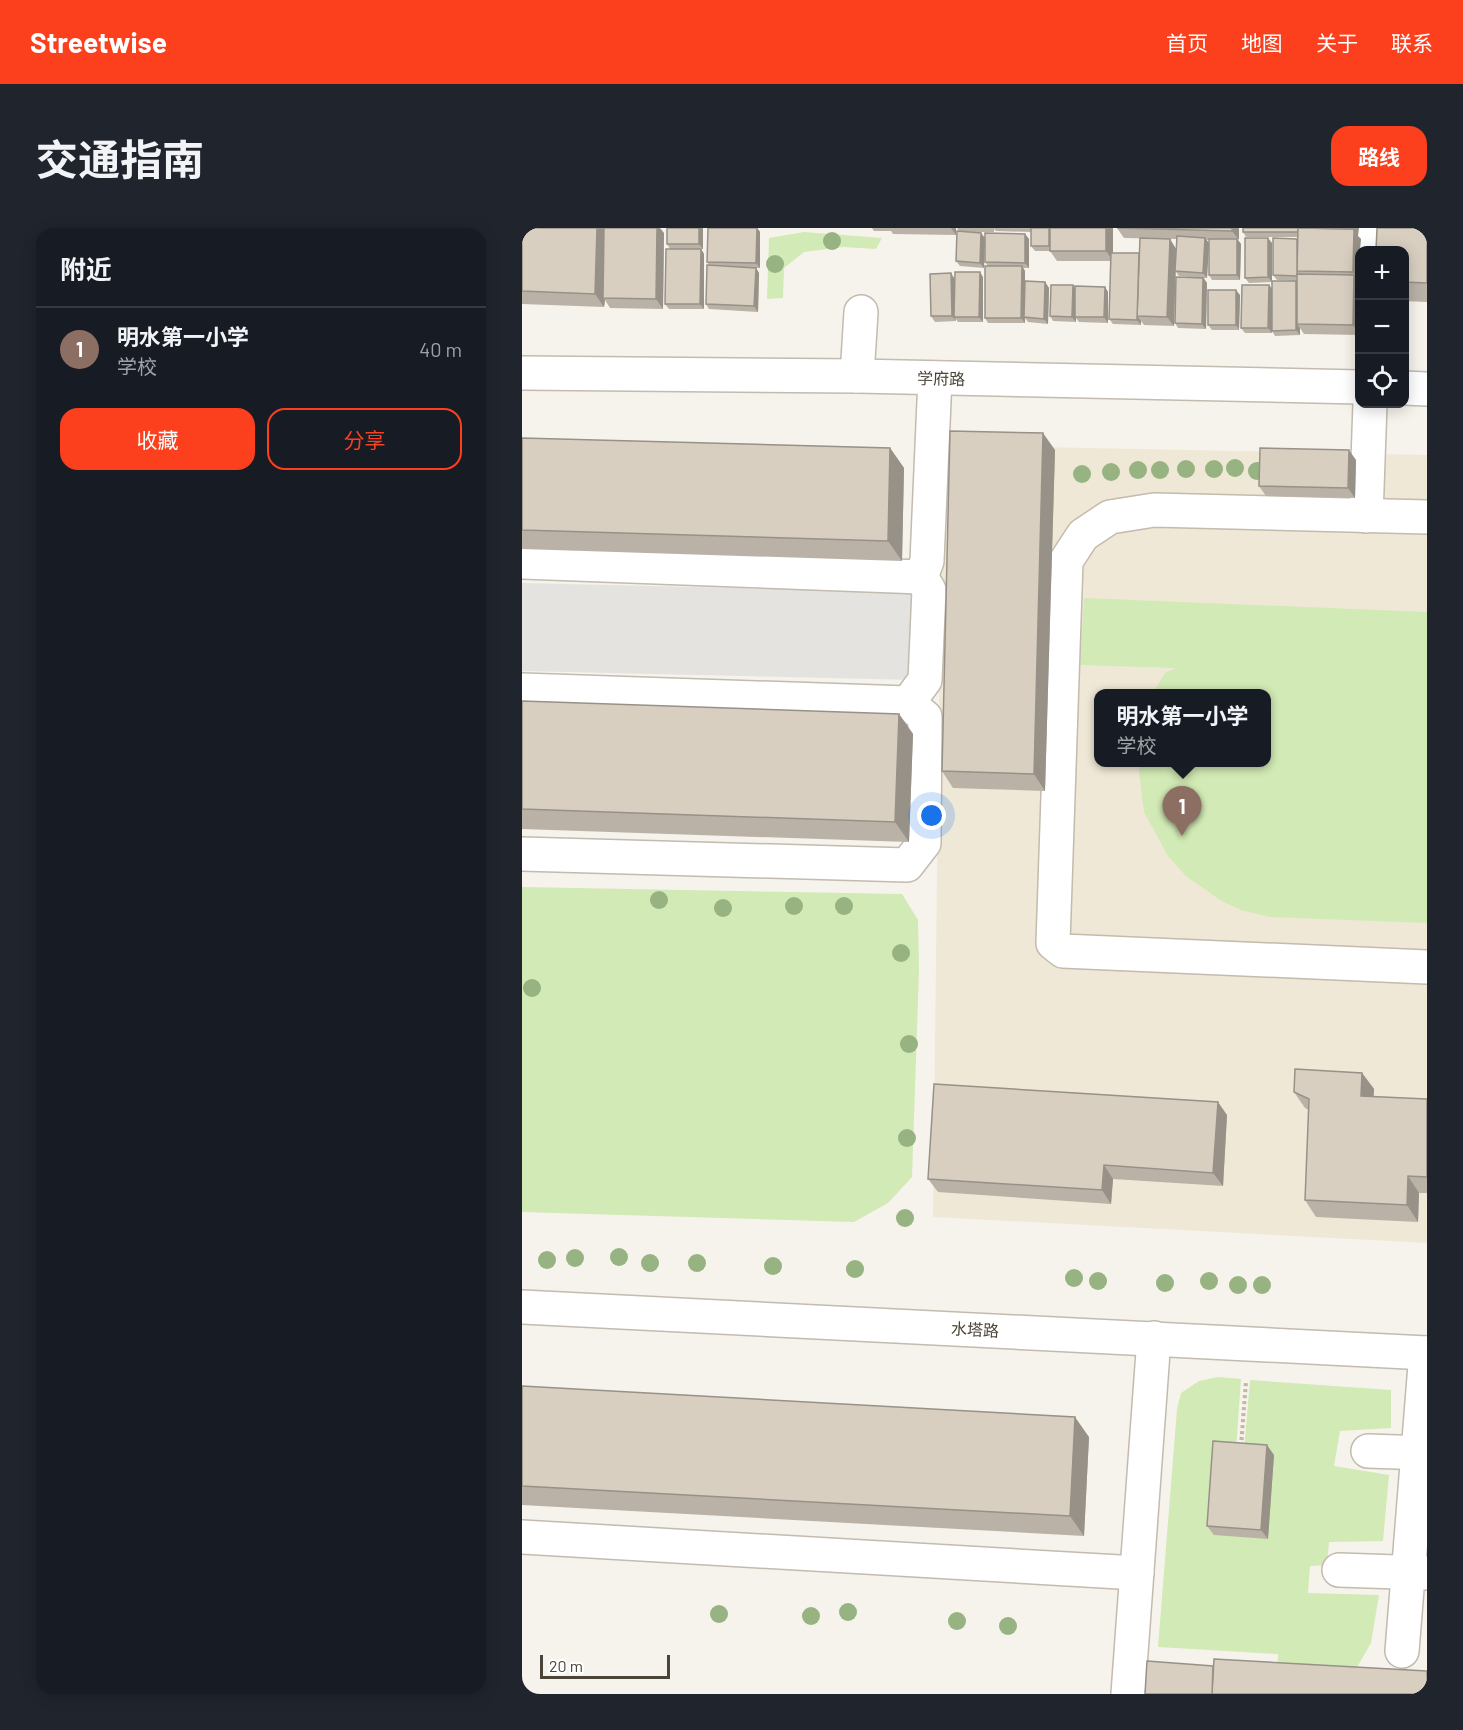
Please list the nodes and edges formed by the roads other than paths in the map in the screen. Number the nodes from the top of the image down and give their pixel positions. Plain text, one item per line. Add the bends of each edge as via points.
1 (1374, 228) edge
2 (1374, 246) edge
3 (861, 312) dead end
4 (522, 373) edge
5 (857, 376) junction
6 (935, 378) junction
7 (1355, 387) edge
8 (1409, 388) edge
9 (1427, 389) edge
10 (1370, 408) edge
11 (1365, 516) junction
12 (1427, 517) edge
13 (522, 562) edge
14 (921, 577) junction
15 (522, 690) edge
16 (908, 703) junction
17 (522, 854) edge
18 (1427, 967) edge
19 (522, 1307) edge
20 (1154, 1338) junction
21 (1426, 1353) edge
22 (1368, 1450) dead end
23 (1422, 1453) edge
24 (522, 1537) edge
25 (1339, 1570) dead end
26 (1137, 1573) junction
27 (1418, 1573) edge
28 (1402, 1651) dead end
29 (1128, 1694) edge

1 - 2 street
3 - 5 street
4 - 5 street, 学府路
5 - 6 street, 学府路
6 - 7 street, 学府路
6 - 14 street via 927,561
8 - 9 street
10 - 11 street
11 - 12 street
11 - 18 street via 1154,510 1110,517 1083,536 1066,561 1053,943 1063,951
13 - 14 street
14 - 16 street via 929,590 925,680
15 - 16 street
16 - 17 street via 925,717 924,843 907,864
19 - 20 street, 水塔路
20 - 21 street, 水塔路
20 - 26 street
21 - 23 street
22 - 23 street
23 - 27 street
24 - 26 street
25 - 27 street
26 - 29 street
27 - 28 street

